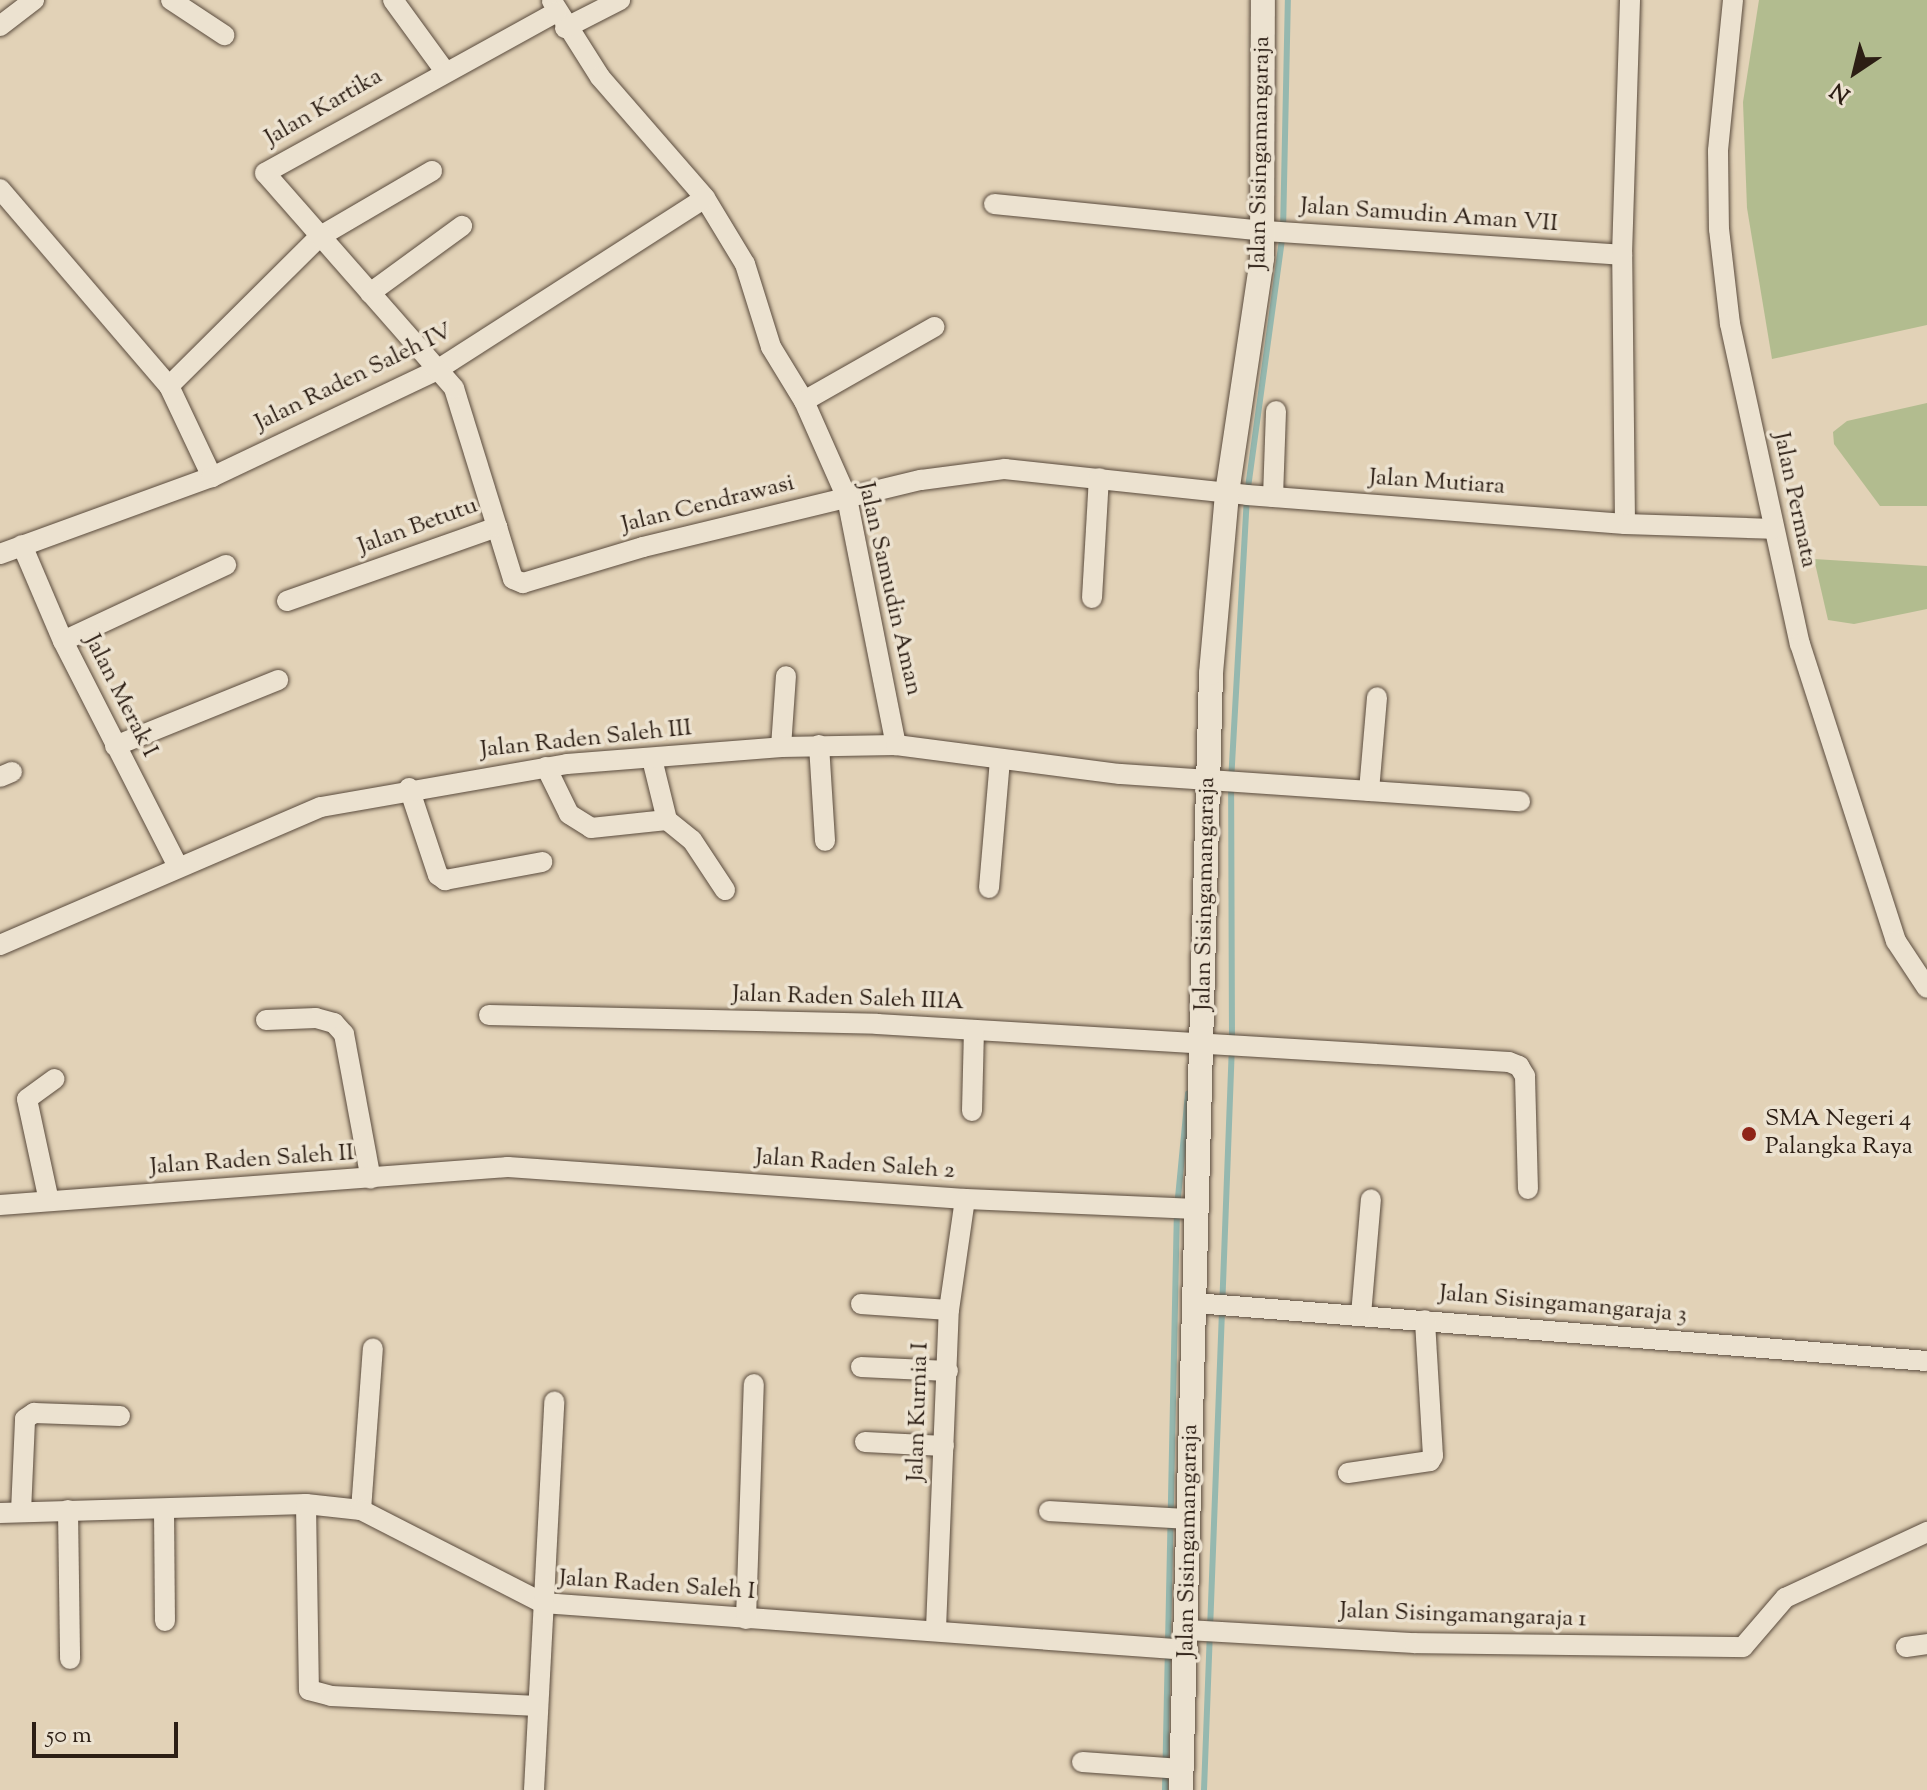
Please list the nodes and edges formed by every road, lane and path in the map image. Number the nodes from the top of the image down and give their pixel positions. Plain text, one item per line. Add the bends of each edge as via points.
1 (34, 0) edge
2 (171, 0) edge
3 (393, 0) edge
4 (620, 0) edge
5 (1263, 0) edge
6 (1630, 0) edge
7 (1733, 0) edge
8 (558, 13) edge
9 (0, 26) edge
10 (224, 35) dead end
11 (444, 70) junction
12 (432, 171) dead end
13 (0, 189) edge
14 (705, 198) junction
15 (994, 204) dead end
16 (462, 226) dead end
17 (1264, 231) junction
18 (319, 237) junction
19 (1622, 255) junction
20 (370, 293) junction
21 (934, 327) dead end
22 (437, 370) junction
23 (169, 386) junction
24 (804, 401) junction
25 (1276, 411) dead end
26 (212, 477) junction
27 (1099, 478) junction
28 (1227, 493) junction
29 (1273, 497) junction
30 (847, 498) junction
31 (1625, 524) junction
32 (497, 527) junction
33 (1772, 529) junction
34 (22, 545) junction
35 (0, 554) edge
36 (226, 565) dead end
37 (1092, 598) dead end
38 (287, 601) dead end
39 (63, 641) junction
40 (786, 676) dead end
41 (278, 680) dead end
42 (1377, 697) dead end
43 (819, 745) junction
44 (896, 745) junction
45 (115, 746) junction
46 (781, 747) junction
47 (652, 759) junction
48 (1000, 759) junction
49 (546, 767) junction
50 (1207, 780) junction
51 (409, 788) junction
52 (1369, 791) junction
53 (1520, 801) dead end
54 (667, 820) junction
55 (825, 841) dead end
56 (542, 862) dead end
57 (178, 867) junction
58 (989, 888) dead end
59 (725, 890) dead end
60 (0, 945) edge
61 (1927, 988) edge
62 (489, 1015) dead end
63 (266, 1020) dead end
64 (974, 1030) junction
65 (1204, 1041) junction
66 (55, 1079) dead end
67 (972, 1111) dead end
68 (508, 1167) joint
69 (371, 1179) junction
70 (1528, 1189) dead end
71 (965, 1199) junction
72 (1371, 1199) dead end
73 (49, 1201) junction
74 (0, 1205) edge
75 (1198, 1209) junction
76 (1195, 1303) junction
77 (861, 1304) dead end
78 (949, 1310) junction
79 (1361, 1315) junction
80 (1425, 1320) junction
81 (373, 1348) dead end
82 (1927, 1361) edge
83 (861, 1367) dead end
84 (948, 1371) junction
85 (754, 1384) dead end
86 (554, 1402) dead end
87 (120, 1416) dead end
88 (865, 1442) dead end
89 (944, 1446) junction
90 (1348, 1473) dead end
91 (306, 1504) junction
92 (164, 1509) junction
93 (68, 1510) junction
94 (361, 1510) junction
95 (1049, 1511) dead end
96 (21, 1512) junction
97 (0, 1513) edge
98 (1189, 1519) junction
99 (1927, 1532) edge
100 (543, 1603) junction
101 (746, 1619) junction
102 (165, 1621) dead end
103 (936, 1629) junction
104 (1188, 1640) junction
105 (1927, 1644) edge
106 (1906, 1647) dead end
107 (70, 1659) dead end
108 (538, 1706) junction
109 (1082, 1762) dead end
110 (1181, 1780) edge
111 (534, 1790) edge

1 - 9 street
2 - 10 street
3 - 11 street
4 - 8 street, Jalan Kartika
5 - 17 street, Jalan Sisingamangaraja
6 - 19 street
7 - 33 street, Jalan Permata via 1718,124 1719,229 1730,324
8 - 11 street, Jalan Kartika
8 - 14 street, Jalan Samudin Aman via 600,77
11 - 18 street, Jalan Kartika via 265,173
12 - 18 street
13 - 23 street
14 - 22 street, Jalan Raden Saleh IV
14 - 24 street, Jalan Samudin Aman via 745,264 771,347
15 - 17 street, Jalan Samudin Aman VII
16 - 20 street
17 - 19 street, Jalan Samudin Aman VII
17 - 28 street, Jalan Sisingamangaraja
18 - 20 street, Jalan Kartika
18 - 23 street
19 - 31 street
20 - 22 street, Jalan Kartika
21 - 24 street
22 - 26 street, Jalan Raden Saleh IV
22 - 32 street, Jalan Betutu via 454,388
23 - 26 street
24 - 30 street, Jalan Samudin Aman
25 - 29 street
26 - 34 street, Jalan Raden Saleh IV
27 - 28 street, Jalan Mutiara
27 - 30 street, Jalan Cendrawasi via 1036,470 973,472
27 - 37 street
28 - 29 street, Jalan Mutiara
28 - 50 street, Jalan Sisingamangaraja
29 - 31 street, Jalan Mutiara
30 - 32 street, Jalan Cendrawasi via 643,547 523,583 513,579
30 - 44 street, Jalan Samudin Aman
31 - 33 street, Jalan Mutiara
32 - 38 street, Jalan Betutu
33 - 61 street, Jalan Permata via 1800,644 1896,941
34 - 35 street, Jalan Raden Saleh IV
34 - 39 street, Jalan Merak I
36 - 39 street
39 - 45 street, Jalan Merak I
40 - 46 street
41 - 45 street
42 - 52 street
43 - 44 street, Jalan Raden Saleh III
43 - 46 street, Jalan Raden Saleh III
43 - 55 street
44 - 48 street, Jalan Raden Saleh III
45 - 57 street, Jalan Merak I
46 - 47 street, Jalan Raden Saleh III
47 - 49 street, Jalan Raden Saleh III
47 - 54 street
48 - 50 street, Jalan Raden Saleh III
48 - 58 street
49 - 51 street, Jalan Raden Saleh III
49 - 54 street via 569,814 591,828
50 - 52 street, Jalan Raden Saleh III
50 - 65 street, Jalan Sisingamangaraja
51 - 56 street via 438,875 445,880
51 - 57 street, Jalan Raden Saleh III via 321,807
52 - 53 street, Jalan Raden Saleh III
54 - 59 street via 692,840
57 - 60 street, Jalan Raden Saleh III
62 - 64 street, Jalan Raden Saleh IIIA
63 - 69 street via 316,1018 334,1023 344,1034
64 - 65 street, Jalan Raden Saleh IIIA
64 - 67 street
65 - 70 street, Jalan Raden Saleh IIIA via 1519,1066 1525,1076
65 - 75 street, Jalan Sisingamangaraja
66 - 73 street via 27,1099
68 - 69 street, Jalan Raden Saleh II
68 - 71 street, Jalan Raden Saleh 2
69 - 73 street, Jalan Raden Saleh II
71 - 75 street, Jalan Raden Saleh 2
71 - 78 street, Jalan Kurnia I
72 - 79 street
73 - 74 street, Jalan Raden Saleh II
75 - 76 street, Jalan Sisingamangaraja
76 - 79 street, Jalan Sisingamangaraja 3
76 - 98 street, Jalan Sisingamangaraja
77 - 78 street
78 - 84 street, Jalan Kurnia I
79 - 80 street, Jalan Sisingamangaraja 3
80 - 82 street, Jalan Sisingamangaraja 3
80 - 90 street via 1433,1456
81 - 94 street
83 - 84 street
84 - 89 street, Jalan Kurnia I
85 - 101 street
86 - 100 street
87 - 96 street via 34,1413 25,1419
88 - 89 street
89 - 103 street, Jalan Kurnia I
91 - 92 street, Jalan Raden Saleh I
91 - 94 street, Jalan Raden Saleh I
91 - 108 street via 309,1690 331,1696
92 - 93 street, Jalan Raden Saleh I
92 - 102 street
93 - 96 street, Jalan Raden Saleh I
93 - 107 street
94 - 100 street, Jalan Raden Saleh I
95 - 98 street
96 - 97 street, Jalan Raden Saleh I
98 - 104 street, Jalan Sisingamangaraja
99 - 104 street, Jalan Sisingamangaraja 1 via 1785,1598 1750,1643 1738,1647
100 - 101 street, Jalan Raden Saleh I
100 - 108 street
101 - 103 street, Jalan Raden Saleh I
103 - 104 street, Jalan Raden Saleh I
104 - 110 street, Jalan Sisingamangaraja
105 - 106 street
108 - 111 street
109 - 110 street

